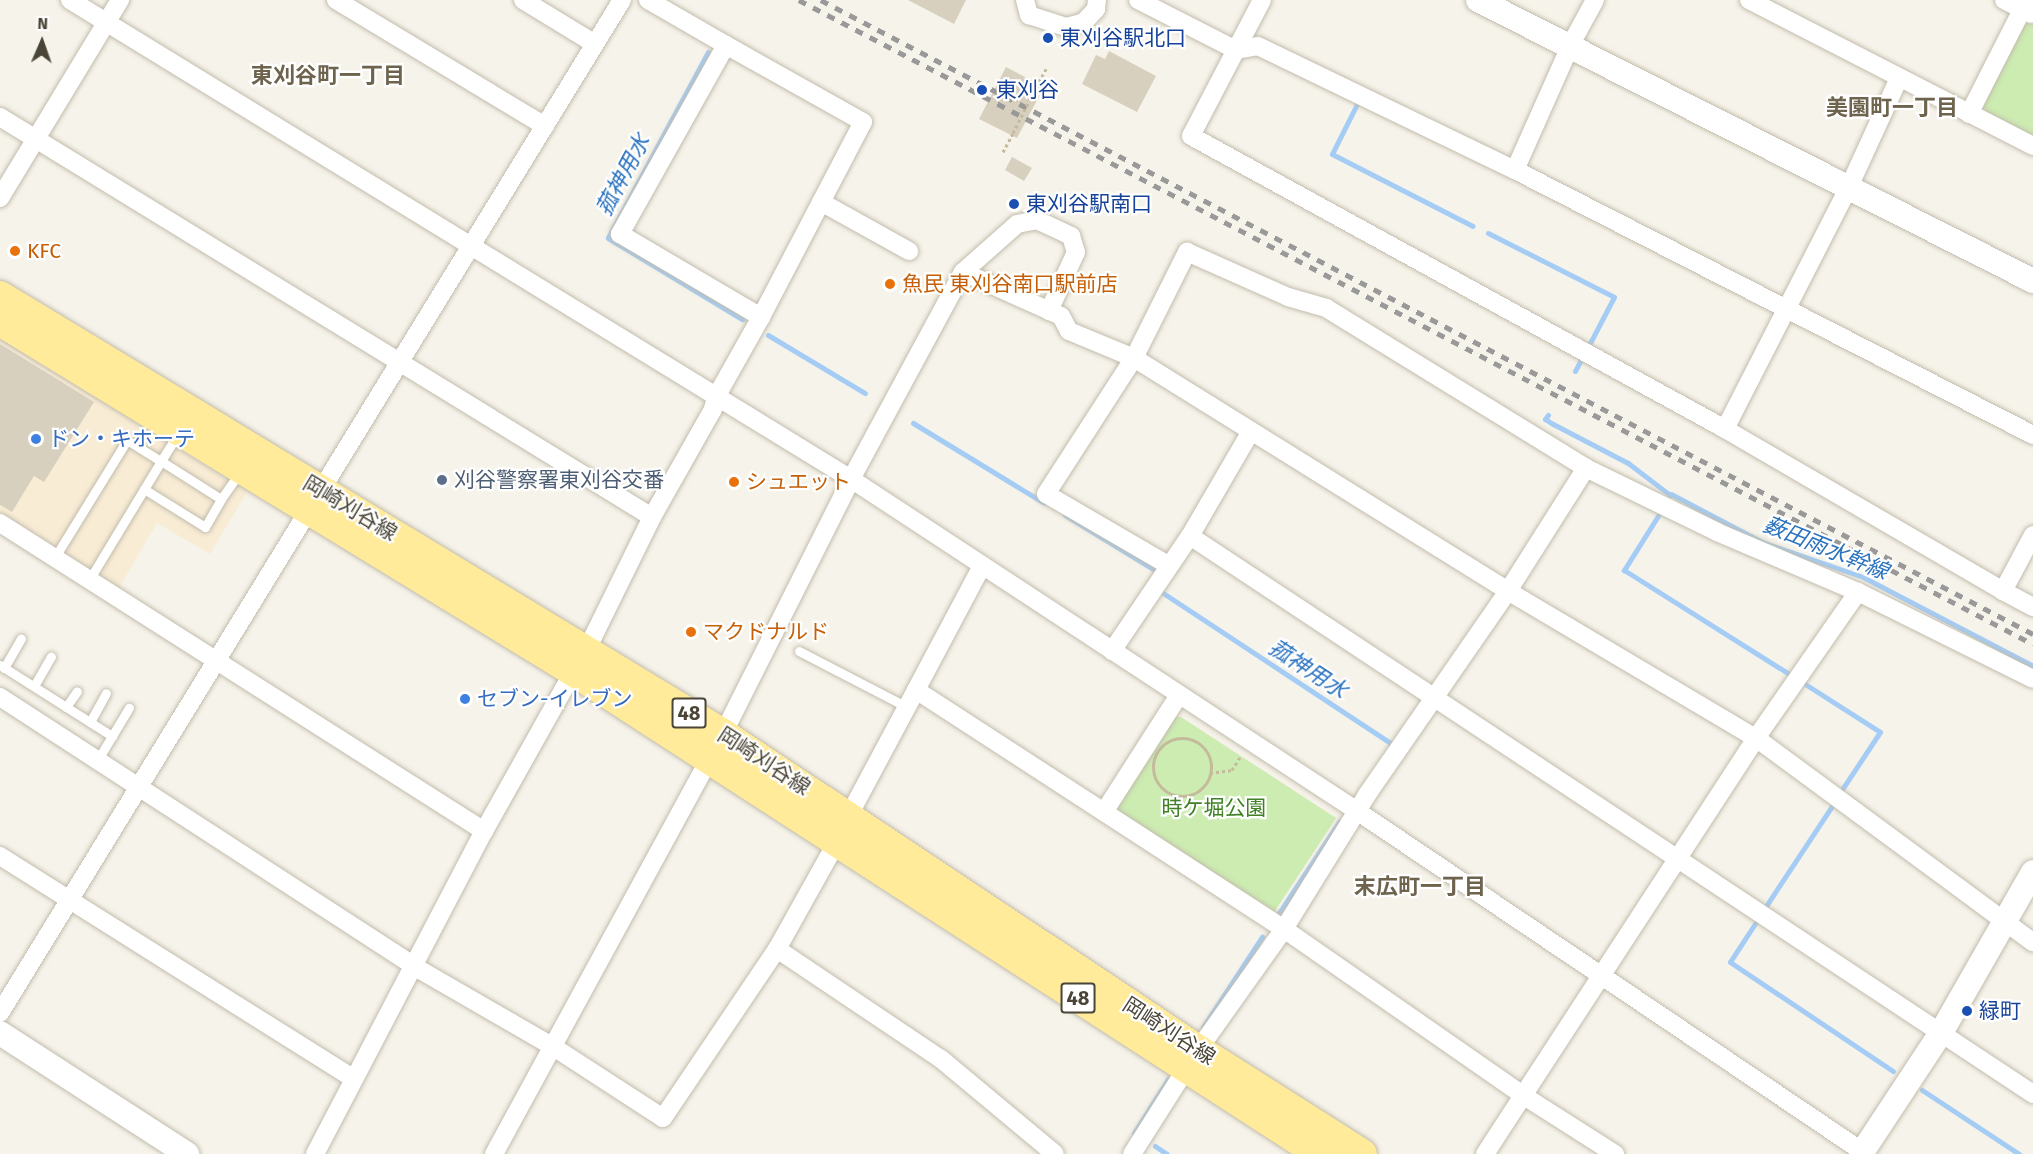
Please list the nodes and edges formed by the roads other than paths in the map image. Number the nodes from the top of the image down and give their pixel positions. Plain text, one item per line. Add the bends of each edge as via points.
1 (70, 0) edge
2 (120, 0) edge
3 (336, 0) edge
4 (523, 0) edge
5 (622, 0) edge
6 (648, 0) edge
7 (1025, 0) edge
8 (1097, 0) edge
9 (1138, 0) edge
10 (1262, 0) edge
11 (1478, 0) edge
12 (1595, 0) edge
13 (1749, 0) edge
14 (2004, 0) edge
15 (2027, 8) edge
16 (107, 23) junction
17 (595, 44) junction
18 (1571, 44) junction
19 (726, 45) junction
20 (1236, 50) junction
21 (1899, 78) junction
22 (1969, 114) junction
23 (0, 117) edge
24 (545, 126) junction
25 (35, 139) junction
26 (2033, 146) edge
27 (1515, 170) junction
28 (1848, 189) junction
29 (0, 198) edge
30 (821, 202) junction
31 (472, 246) junction
32 (909, 251) dead end
33 (963, 272) junction
34 (2033, 281) edge
35 (0, 296) edge
36 (1786, 306) junction
37 (1049, 311) junction
38 (761, 317) junction
39 (0, 321) edge
40 (1134, 358) junction
41 (400, 360) junction
42 (716, 397) junction
43 (1725, 429) junction
44 (180, 430) junction
45 (1251, 430) junction
46 (2033, 435) edge
47 (161, 461) junction
48 (242, 468) junction
49 (1586, 468) junction
50 (851, 479) junction
51 (144, 489) junction
52 (221, 499) junction
53 (314, 500) junction
54 (652, 517) junction
55 (0, 523) edge
56 (2033, 535) edge
57 (1190, 536) junction
58 (55, 557) junction
59 (1168, 565) junction
60 (982, 566) junction
61 (89, 580) junction
62 (1508, 591) junction
63 (2003, 591) junction
64 (1858, 592) junction
65 (2033, 607) edge
66 (21, 638) dead end
67 (799, 651) dead end
68 (1112, 651) junction
69 (51, 656) dead end
70 (578, 660) junction
71 (217, 663) junction
72 (2, 667) edge
73 (2033, 679) edge
74 (34, 686) junction
75 (916, 690) junction
76 (77, 691) dead end
77 (106, 693) dead end
78 (1179, 695) junction
79 (0, 697) edge
80 (1435, 698) junction
81 (66, 707) junction
82 (907, 707) junction
83 (129, 708) dead end
84 (90, 722) junction
85 (112, 736) junction
86 (1756, 738) junction
87 (716, 746) junction
88 (98, 759) junction
89 (141, 785) junction
90 (1358, 811) junction
91 (1104, 812) junction
92 (843, 828) junction
93 (484, 831) junction
94 (0, 856) edge
95 (1678, 860) junction
96 (2033, 872) edge
97 (71, 902) junction
98 (2006, 925) junction
99 (1284, 929) junction
100 (2033, 942) edge
101 (777, 950) junction
102 (415, 967) junction
103 (1601, 978) junction
104 (0, 1013) edge
105 (1942, 1031) junction
106 (0, 1033) edge
107 (552, 1046) junction
108 (1192, 1060) junction
109 (352, 1078) junction
110 (2033, 1094) edge
111 (1524, 1096) junction
112 (1864, 1153) edge
113 (187, 1154) edge
114 (315, 1154) edge
115 (494, 1154) edge
116 (1055, 1154) edge
117 (1132, 1154) edge
118 (1320, 1154) edge
119 (1362, 1154) edge
120 (1485, 1154) edge
121 (1615, 1154) edge

1 - 16 street
2 - 16 street
3 - 24 street
4 - 17 street
5 - 17 street
6 - 19 street
7 - 8 street via 1029,15 1067,27 1084,22 1096,9
9 - 20 street
10 - 20 street
11 - 18 street
12 - 18 street
13 - 21 street
14 - 15 street
15 - 22 street
16 - 25 street
16 - 31 street
17 - 24 street
18 - 27 street
18 - 28 street
19 - 30 street via 863,122
19 - 38 street via 620,234
20 - 27 street via 1258,46
20 - 43 street via 1191,136
21 - 22 street
21 - 28 street
22 - 26 street
23 - 25 street
24 - 31 street
25 - 29 street
25 - 41 street
27 - 36 street
28 - 34 street
28 - 36 street
30 - 32 street
30 - 38 street
31 - 41 street
31 - 42 street
33 - 37 street
33 - 37 street via 1017,224 1037,220 1071,236 1076,252
33 - 50 street
35 - 53 main road, 岡崎刈谷線 / 48
36 - 43 street
36 - 46 street
37 - 40 street via 1060,316 1069,331
38 - 42 street
39 - 44 main road, 岡崎刈谷線 / 48
40 - 45 street
40 - 49 street via 1187,252 1288,297 1326,308
40 - 59 street via 1046,494
41 - 53 street
41 - 54 street
42 - 50 street
42 - 54 street
43 - 63 street
44 - 47 lane
44 - 48 main road, 岡崎刈谷線 / 48
45 - 57 street
45 - 62 street
47 - 51 lane
47 - 52 lane
47 - 58 lane via 127,440
48 - 52 lane
48 - 53 main road, 岡崎刈谷線 / 48
49 - 62 street
49 - 64 street via 1717,532
50 - 60 street
50 - 87 street
51 - 52 lane via 205,527
51 - 61 lane
53 - 70 main road, 岡崎刈谷線 / 48
53 - 71 street
54 - 70 street
55 - 58 street
56 - 63 street
57 - 59 street
57 - 80 street
58 - 61 street
59 - 68 street
60 - 68 street
60 - 75 street
61 - 71 street
62 - 80 street
62 - 86 street
63 - 65 street
64 - 73 street
64 - 86 street
66 - 72 lane
67 - 82 lane
68 - 78 street
69 - 74 lane
70 - 87 main road, 岡崎刈谷線 / 48
70 - 93 street
71 - 89 street
71 - 93 street
72 - 74 lane
74 - 81 lane
75 - 82 street
75 - 91 street
76 - 81 lane
77 - 84 lane
78 - 90 street
78 - 91 street
79 - 88 street
80 - 90 street
80 - 95 street
81 - 84 lane
82 - 92 street
83 - 85 lane
84 - 85 lane
85 - 88 lane
86 - 95 street
86 - 98 street via 1903,843
87 - 92 main road, 岡崎刈谷線 / 48
87 - 107 street
88 - 89 street
89 - 97 street
89 - 102 street
90 - 99 street
90 - 103 street
91 - 99 street
92 - 101 street
92 - 108 main road, 岡崎刈谷線 / 48
93 - 102 street
94 - 97 street
95 - 103 street
95 - 105 street
96 - 98 street
97 - 104 street
97 - 109 street
98 - 100 street
98 - 105 street
99 - 108 street
99 - 111 street
101 - 107 street via 663,1118
101 - 116 street via 940,1059
102 - 107 street
102 - 109 street
103 - 111 street
103 - 112 street
105 - 110 street
105 - 112 street
106 - 113 street
107 - 115 street
108 - 117 street
108 - 118 main road, 岡崎刈谷線 / 48
108 - 119 main road, 岡崎刈谷線 / 48
109 - 114 street
111 - 120 street
111 - 121 street

